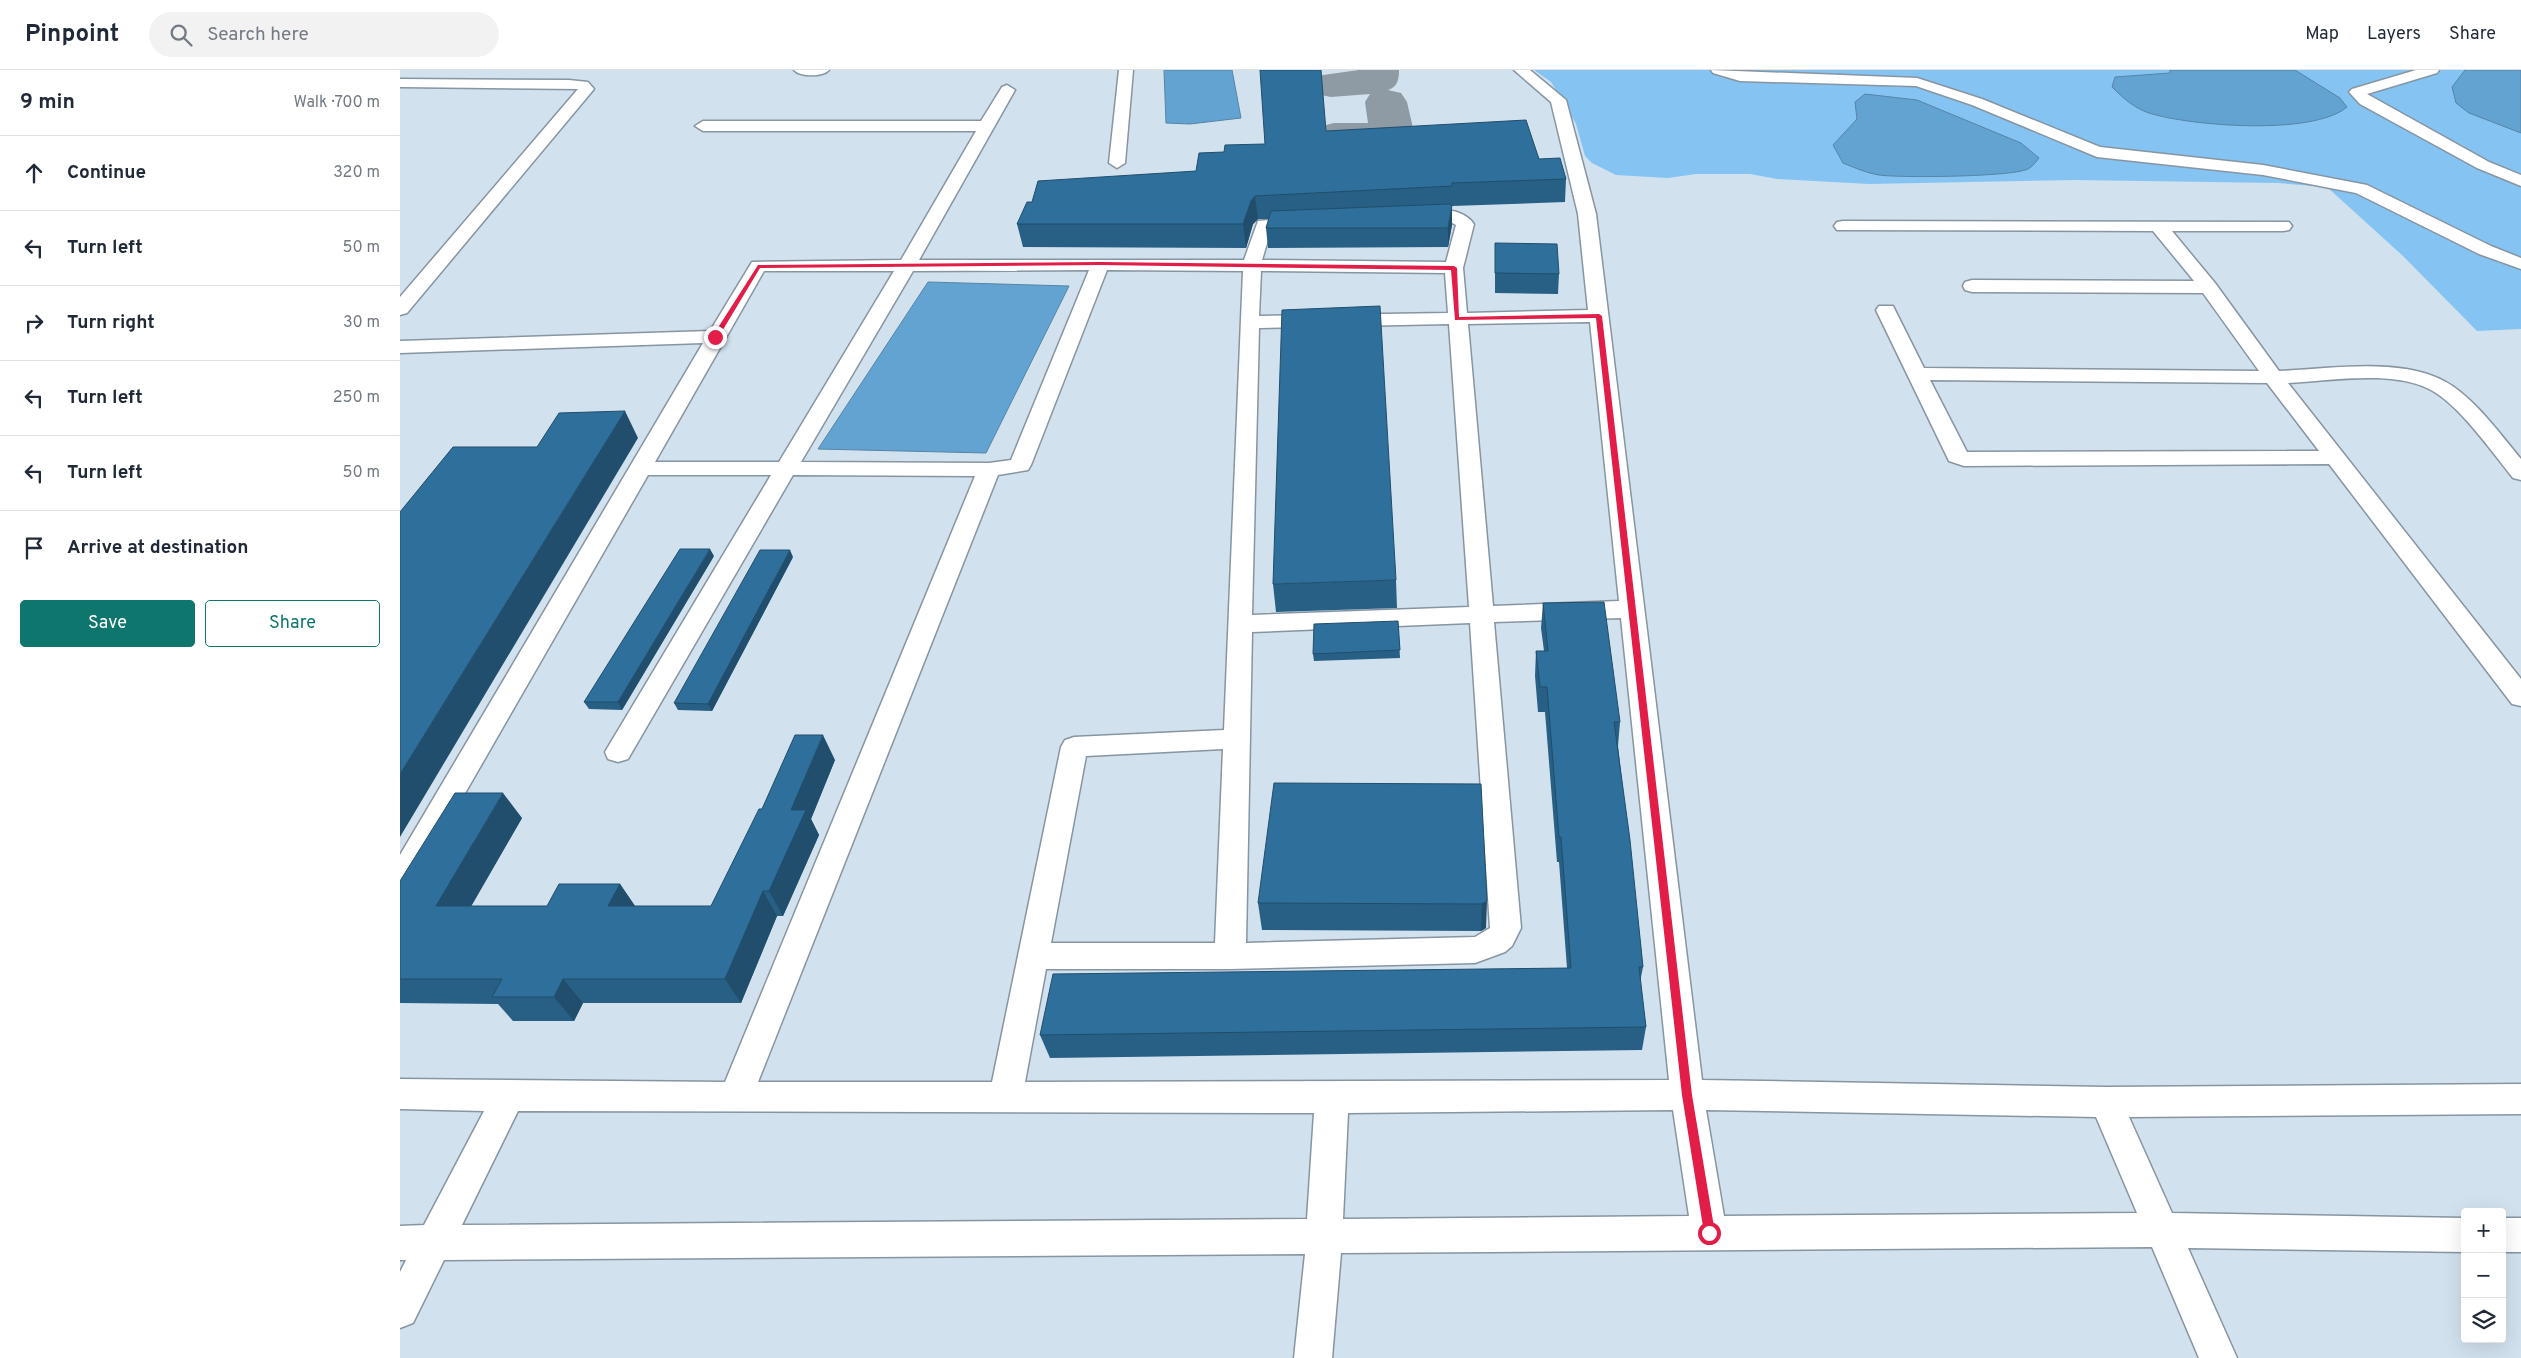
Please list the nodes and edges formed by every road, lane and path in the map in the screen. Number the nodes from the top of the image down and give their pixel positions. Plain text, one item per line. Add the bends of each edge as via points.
1 (801, 70) edge
2 (822, 70) edge
3 (1126, 70) edge
4 (1521, 70) edge
5 (1718, 70) edge
6 (2432, 70) edge
7 (400, 83) edge
8 (1007, 90) dead end
9 (703, 126) dead end
10 (986, 126) junction
11 (1117, 163) dead end
12 (2521, 181) edge
13 (1402, 218) edge
14 (1323, 221) edge
15 (1842, 226) dead end
16 (2283, 226) dead end
17 (2160, 227) junction
18 (1100, 264) junction
19 (2521, 264) edge
20 (907, 265) junction
21 (1252, 265) junction
22 (1454, 268) junction
23 (1972, 286) dead end
24 (2208, 287) junction
25 (400, 309) edge
26 (1886, 310) dead end
27 (1599, 316) junction
28 (1457, 319) junction
29 (1249, 322) junction
30 (715, 337) junction
31 (400, 347) edge
32 (1917, 374) junction
33 (2273, 377) junction
34 (2334, 456) junction
35 (639, 468) junction
36 (785, 468) junction
37 (989, 470) junction
38 (2521, 473) edge
39 (1632, 609) junction
40 (1480, 614) junction
41 (1240, 624) junction
42 (2521, 697) edge
43 (1237, 739) junction
44 (618, 752) dead end
45 (400, 881) edge
46 (1033, 956) junction
47 (1230, 956) junction
48 (400, 1094) edge
49 (1687, 1095) junction
50 (509, 1096) junction
51 (736, 1096) junction
52 (1006, 1096) junction
53 (1332, 1098) junction
54 (2521, 1099) edge
55 (2106, 1102) junction
56 (2162, 1230) junction
57 (1709, 1233) junction
58 (2461, 1234) edge
59 (2506, 1235) edge
60 (2521, 1235) edge
61 (1324, 1236) junction
62 (416, 1243) edge
63 (400, 1310) edge
64 (1313, 1358) edge
65 (2218, 1358) edge

1 - 2 street
3 - 11 street
4 - 27 street via 1558,100 1587,214
5 - 19 street via 1740,77 1917,82 1977,102 2097,152 2263,170 2361,188 2485,250
6 - 12 street via 2357,92 2365,101 2483,165
7 - 25 street via 568,84 586,89
8 - 10 lane
9 - 10 street
10 - 20 lane
13 - 22 street via 1452,216 1460,219 1464,224
14 - 21 street via 1264,225
15 - 17 street
16 - 17 street
17 - 24 street
18 - 20 street
18 - 21 street
18 - 37 street via 1020,465
20 - 30 street via 758,266
20 - 36 lane
21 - 22 street
21 - 29 street
22 - 28 street
23 - 24 street
24 - 33 street
26 - 32 street
27 - 28 street
27 - 39 street
28 - 29 street
28 - 40 street
29 - 41 street
30 - 31 street
30 - 35 street
32 - 33 street
32 - 34 street via 1957,456 1964,459
33 - 34 street
33 - 38 street via 2392,375 2425,380 2439,386 2464,409
34 - 42 street
35 - 36 street
35 - 45 street
36 - 37 street
36 - 44 lane
37 - 51 street
39 - 40 street
39 - 49 street
40 - 41 street
40 - 47 street via 1506,928 1502,938 1491,946 1475,950
41 - 43 street
43 - 46 street via 1074,747
43 - 47 street
46 - 47 street
46 - 52 street
48 - 50 street
49 - 53 street
49 - 55 street
49 - 57 street
50 - 51 street
50 - 62 street
51 - 52 street
52 - 53 street
53 - 61 street
54 - 55 street
55 - 56 street
56 - 57 street
56 - 58 street
56 - 65 street
57 - 61 street
59 - 60 street
61 - 62 street
61 - 64 street
62 - 63 street

